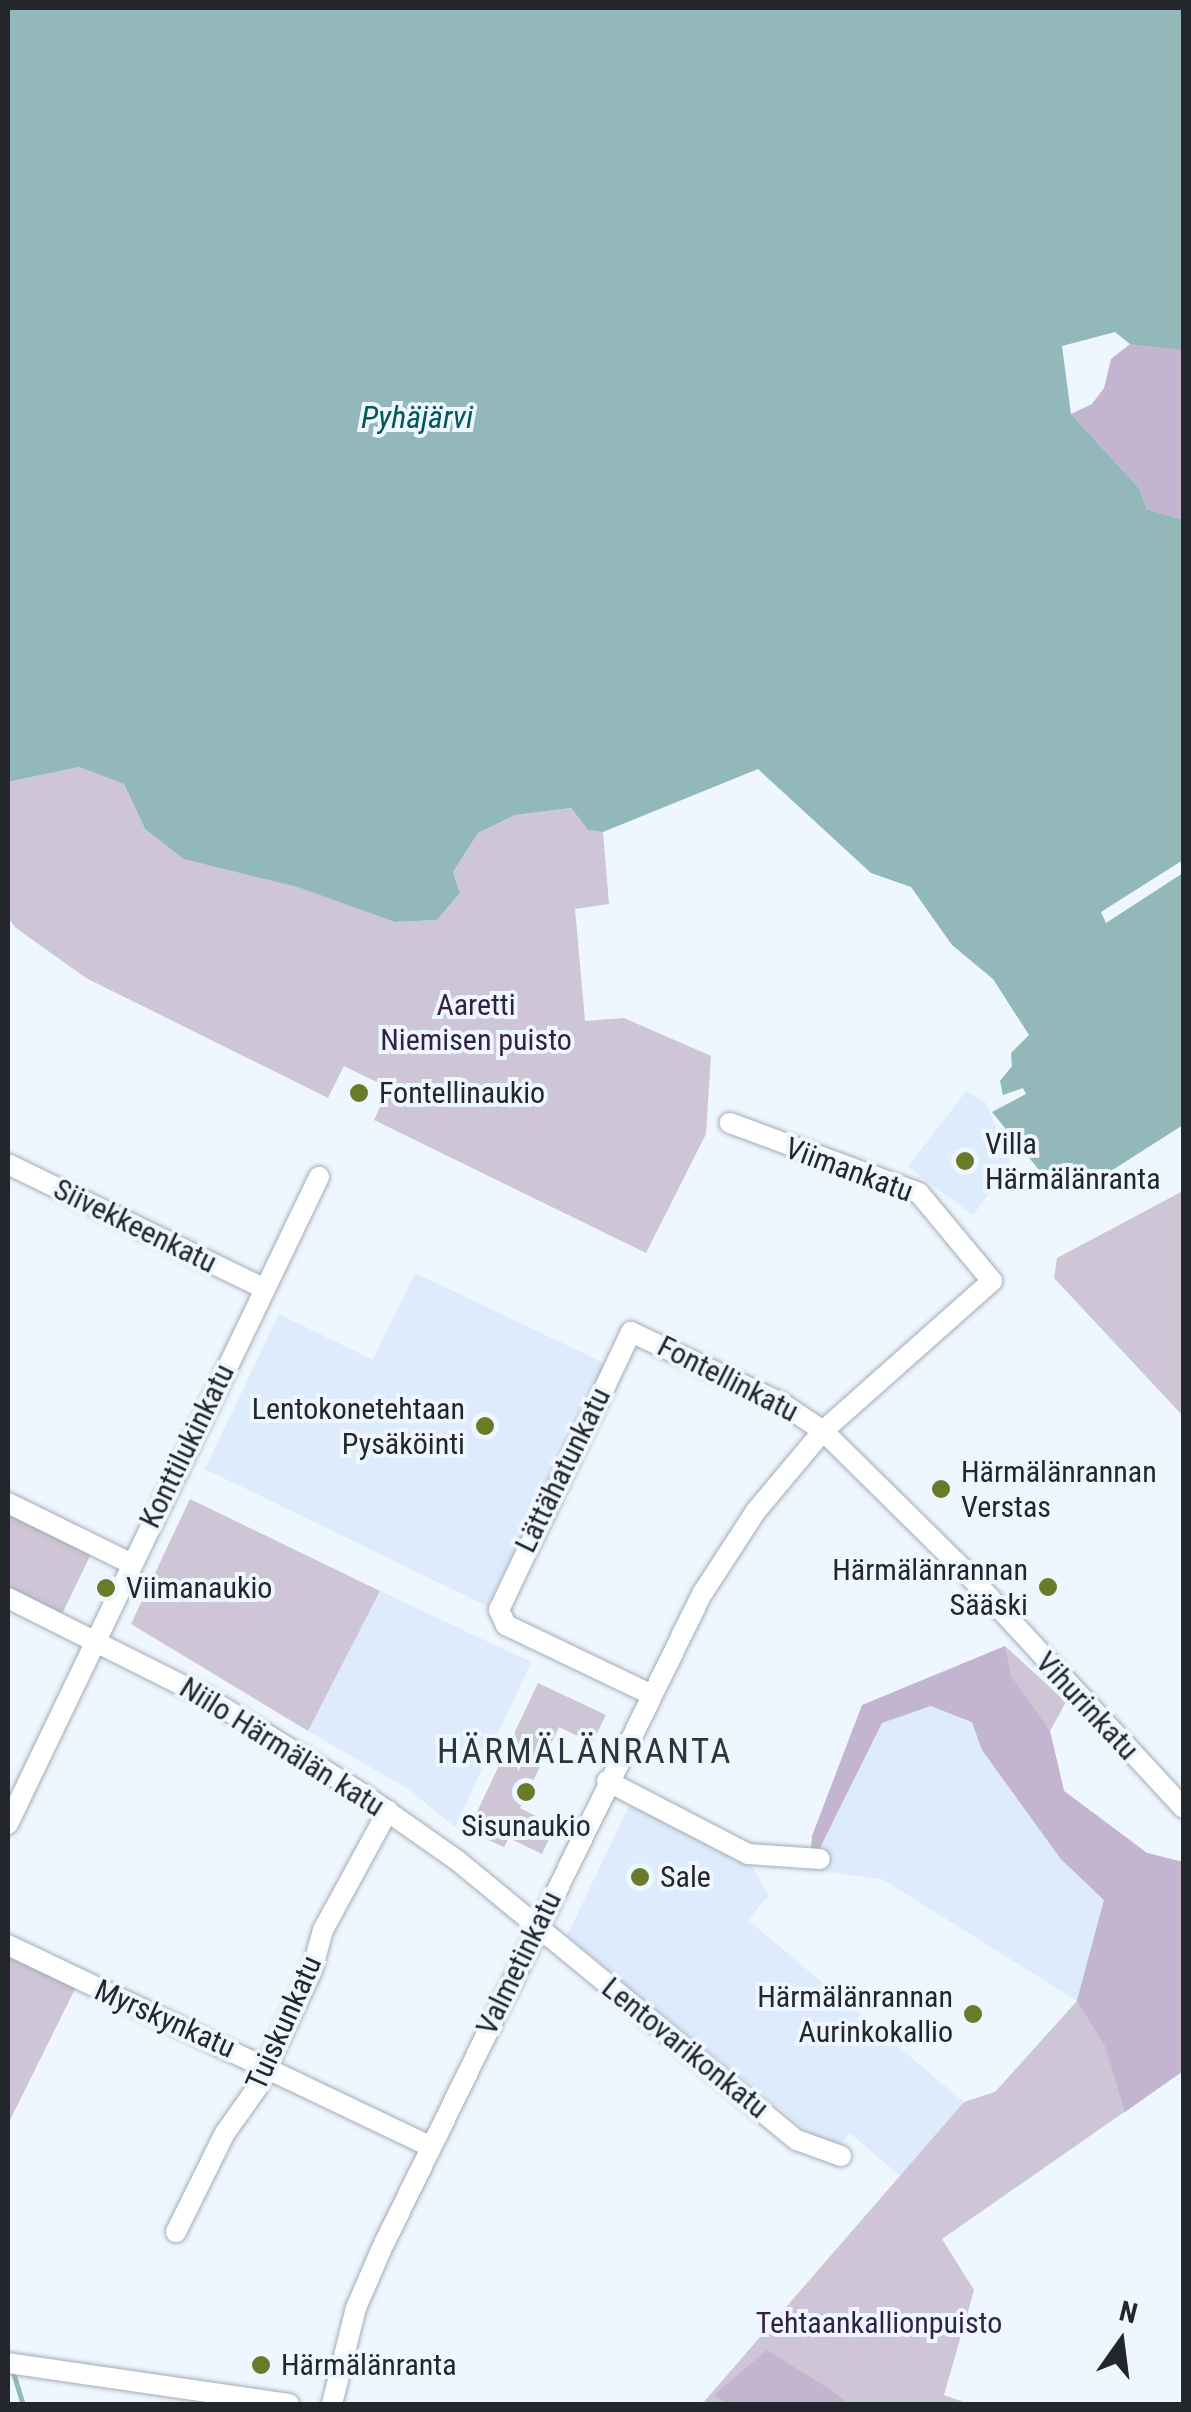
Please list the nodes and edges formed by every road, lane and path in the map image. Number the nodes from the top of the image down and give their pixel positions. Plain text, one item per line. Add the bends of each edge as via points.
1 (730, 1122) dead end
2 (8, 1164) edge
3 (318, 1178) dead end
4 (992, 1280) joint
5 (263, 1288) junction
6 (631, 1332) joint
7 (823, 1432) junction
8 (8, 1503) edge
9 (130, 1563) junction
10 (8, 1598) edge
11 (94, 1639) junction
12 (650, 1694) junction
13 (607, 1781) junction
14 (1184, 1808) edge
15 (388, 1811) junction
16 (8, 1824) edge
17 (820, 1859) dead end
18 (536, 1928) junction
19 (8, 1944) edge
20 (267, 2065) junction
21 (430, 2146) junction
22 (840, 2156) dead end
23 (176, 2232) dead end
24 (8, 2364) edge
25 (289, 2404) edge
26 (332, 2404) edge

1 - 4 street, Viimankatu via 919,1194
2 - 5 street, Siivekkeenkatu
3 - 5 street, Konttilukinkatu
4 - 7 street, Valmetinkatu
5 - 9 street, Konttilukinkatu
6 - 7 street, Fontellinkatu via 783,1404
6 - 12 street, Lättähatunkatu via 499,1610 506,1625
7 - 12 street, Valmetinkatu via 738,1535
7 - 14 street, Vihurinkatu via 964,1570
8 - 9 street
9 - 11 street, Konttilukinkatu
10 - 11 street, Niilo Härmälän katu
11 - 15 street, Niilo Härmälän katu via 232,1712
11 - 16 street, Konttilukinkatu
12 - 13 street, Valmetinkatu
13 - 17 street via 748,1854
13 - 18 street, Valmetinkatu
15 - 18 street, Niilo Härmälän katu
15 - 20 street, Tuiskunkatu via 323,1930
18 - 21 street, Valmetinkatu
18 - 22 street, Lentovarikonkatu via 797,2140
19 - 20 street, Myrskynkatu
20 - 21 street, Myrskynkatu
20 - 23 street, Tuiskunkatu
21 - 26 street, Valmetinkatu via 356,2308
24 - 25 street

